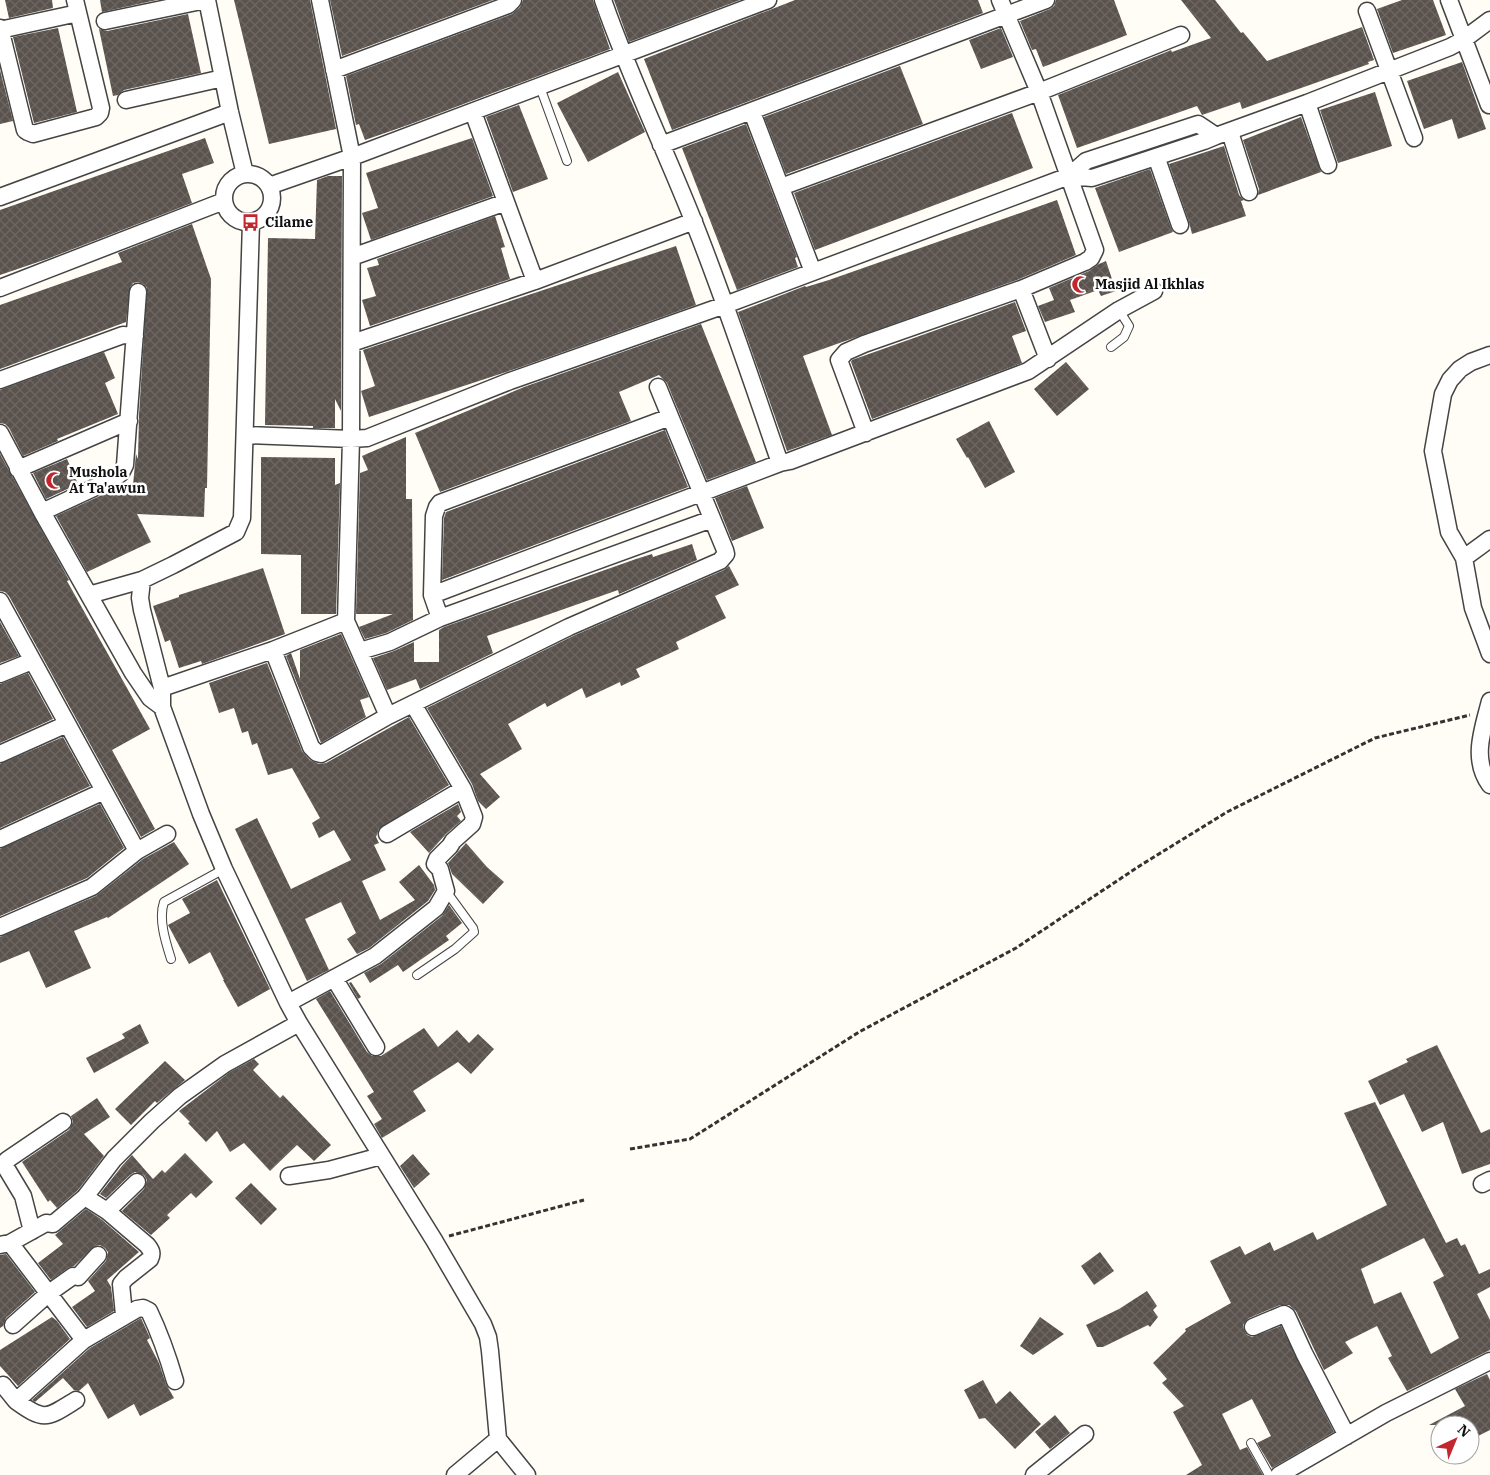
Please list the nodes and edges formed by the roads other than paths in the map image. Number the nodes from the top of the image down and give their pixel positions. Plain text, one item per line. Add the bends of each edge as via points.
1 (206, 0) edge
2 (320, 0) edge
3 (512, 0) edge
4 (603, 0) edge
5 (768, 0) edge
6 (1000, 0) edge
7 (1046, 0) edge
8 (1448, 0) edge
9 (76, 7) edge
10 (1367, 11) dead end
11 (1007, 16) junction
12 (1490, 20) edge
13 (105, 21) dead end
14 (0, 29) edge
15 (1181, 36) dead end
16 (1463, 40) junction
17 (623, 56) junction
18 (334, 70) junction
19 (1390, 71) junction
20 (223, 78) junction
21 (540, 87) junction
22 (1039, 92) junction
23 (126, 100) dead end
24 (1307, 103) junction
25 (1489, 105) dead end
26 (230, 112) junction
27 (473, 112) junction
28 (752, 112) junction
29 (1223, 134) junction
30 (1414, 138) dead end
31 (661, 145) junction
32 (352, 157) junction
33 (1157, 158) junction
34 (567, 161) dead end
35 (1328, 165) dead end
36 (245, 174) junction
37 (1069, 176) junction
38 (269, 186) junction
39 (781, 187) junction
40 (1249, 192) dead end
41 (0, 197) edge
42 (224, 201) junction
43 (506, 202) junction
44 (694, 221) junction
45 (251, 222) junction
46 (1180, 225) dead end
47 (352, 257) junction
48 (812, 272) junction
49 (535, 281) junction
50 (0, 288) edge
51 (1021, 289) junction
52 (1154, 291) dead end
53 (138, 292) dead end
54 (725, 304) junction
55 (1119, 310) junction
56 (135, 336) junction
57 (352, 343) junction
58 (1111, 348) dead end
59 (1490, 355) edge
60 (1048, 359) junction
61 (0, 380) edge
62 (658, 387) dead end
63 (670, 417) junction
64 (129, 421) junction
65 (0, 433) edge
66 (866, 433) junction
67 (245, 435) junction
68 (351, 439) junction
69 (780, 463) junction
70 (18, 468) junction
71 (699, 493) junction
72 (42, 512) junction
73 (712, 518) junction
74 (683, 529) junction
75 (1490, 539) edge
76 (1464, 558) junction
77 (142, 580) junction
78 (89, 595) junction
79 (432, 595) junction
80 (0, 601) edge
81 (440, 618) junction
82 (346, 621) junction
83 (273, 650) junction
84 (360, 651) junction
85 (1490, 654) edge
86 (32, 660) junction
87 (0, 674) edge
88 (162, 688) junction
89 (414, 704) junction
90 (1489, 706) edge
91 (162, 707) junction
92 (388, 716) junction
93 (67, 724) junction
94 (0, 754) edge
95 (1490, 784) edge
96 (464, 789) junction
97 (104, 791) junction
98 (167, 834) dead end
99 (387, 834) dead end
100 (0, 839) edge
101 (137, 851) junction
102 (224, 868) junction
103 (446, 891) junction
104 (0, 927) edge
105 (171, 959) dead end
106 (417, 976) dead end
107 (334, 978) junction
108 (288, 1003) junction
109 (298, 1023) junction
110 (376, 1047) dead end
111 (62, 1122) dead end
112 (381, 1156) junction
113 (289, 1176) dead end
114 (137, 1182) dead end
115 (85, 1197) junction
116 (106, 1211) junction
117 (32, 1231) junction
118 (5, 1244) edge
119 (98, 1256) dead end
120 (49, 1293) junction
121 (124, 1315) junction
122 (13, 1325) dead end
123 (1254, 1327) dead end
124 (84, 1340) junction
125 (1490, 1361) edge
126 (175, 1382) dead end
127 (4, 1385) dead end
128 (76, 1400) dead end
129 (16, 1401) junction
130 (1085, 1434) dead end
131 (1347, 1436) junction
132 (498, 1439) junction
133 (1251, 1443) dead end
134 (455, 1475) edge
135 (526, 1475) edge
136 (1034, 1475) edge
137 (1269, 1475) edge
138 (1279, 1475) edge

1 - 13 street
1 - 20 street
2 - 18 street
3 - 18 street via 508,5
4 - 17 street
5 - 17 street
6 - 11 street
7 - 11 street
8 - 16 street
9 - 14 street
9 - 14 street via 101,108 96,117 34,134 25,130
10 - 19 street
11 - 22 street
11 - 28 street
12 - 16 street
15 - 22 street
16 - 19 street
16 - 25 street
17 - 21 street
17 - 31 street
18 - 32 street
19 - 24 street
19 - 30 street
20 - 23 street
20 - 26 street
21 - 27 street
21 - 34 lane
22 - 37 street
22 - 39 street
24 - 29 street
24 - 35 street
26 - 36 street
26 - 41 street
27 - 32 street
27 - 43 street
28 - 31 street
28 - 39 street
29 - 33 street
29 - 37 street via 1198,124 1086,161
29 - 40 street
31 - 44 street
32 - 38 street
32 - 47 street
33 - 37 street via 1092,178
33 - 46 street
36 - 38 street via 254,174
36 - 42 street via 229,183 224,191
37 - 48 street
37 - 51 street via 1095,250 1085,262
38 - 45 street via 271,204 260,219
39 - 48 street
42 - 45 street via 233,217
42 - 50 street
43 - 47 street
43 - 49 street
44 - 49 street
44 - 54 street
45 - 67 street
47 - 57 street
48 - 54 street
49 - 57 street
51 - 60 street
51 - 66 street via 846,352 839,360
52 - 55 street
53 - 56 street
54 - 68 street via 510,381 367,438
54 - 69 street
55 - 58 lane via 1129,326 1124,337
55 - 60 street
56 - 61 street via 123,335
56 - 64 street
57 - 68 street
59 - 76 street via 1470,362 1450,380 1443,394 1434,451 1449,532
60 - 66 street via 1028,371
62 - 63 street
63 - 71 street
63 - 79 street via 440,503 434,516
64 - 70 street
64 - 72 street via 125,465 121,473
65 - 70 street
66 - 69 street
67 - 68 street
67 - 77 street via 242,518 236,532
68 - 82 street
69 - 71 street
70 - 72 street
71 - 73 street
71 - 74 street
71 - 79 street
72 - 78 street
73 - 74 street
73 - 89 street via 726,550 720,561 569,627
74 - 81 street
75 - 76 street
76 - 85 street via 1473,608
77 - 78 street
77 - 88 street via 142,610
78 - 91 street via 133,673 150,698
79 - 81 street
80 - 86 street
81 - 84 street via 390,642
82 - 83 street
82 - 84 street
83 - 88 street
83 - 92 street via 316,753 327,752
84 - 92 street
86 - 87 street
86 - 93 street
88 - 91 street
89 - 92 street
89 - 96 street
90 - 95 street via 1479,748 1481,770
91 - 102 street
93 - 94 street
93 - 97 street
96 - 99 street
96 - 103 street via 474,817 472,824 435,864
97 - 100 street
97 - 101 street
98 - 101 street
101 - 104 street via 92,887
102 - 105 lane via 164,902 162,914
102 - 108 street
103 - 106 lane via 474,932
103 - 107 street via 436,908 413,927 375,956
107 - 108 street
107 - 110 street
108 - 109 street
109 - 112 street
109 - 115 street via 225,1064 180,1096 114,1159
111 - 117 street via 7,1160 5,1166 24,1196
112 - 113 street via 329,1170
112 - 132 street via 483,1324 488,1337
114 - 116 street
115 - 116 street
115 - 117 street via 53,1224 46,1222
116 - 121 street via 147,1245 152,1255 121,1284
117 - 118 street
118 - 120 street
119 - 120 street via 78,1277 73,1276
120 - 122 street
120 - 124 street
121 - 124 street
121 - 126 street via 143,1308 149,1311 168,1353
123 - 131 street via 1284,1314 1287,1316
124 - 129 street
125 - 131 street
127 - 129 street
128 - 129 street via 45,1416 33,1413
130 - 136 street
131 - 138 street
132 - 134 street
132 - 135 street
133 - 137 lane

